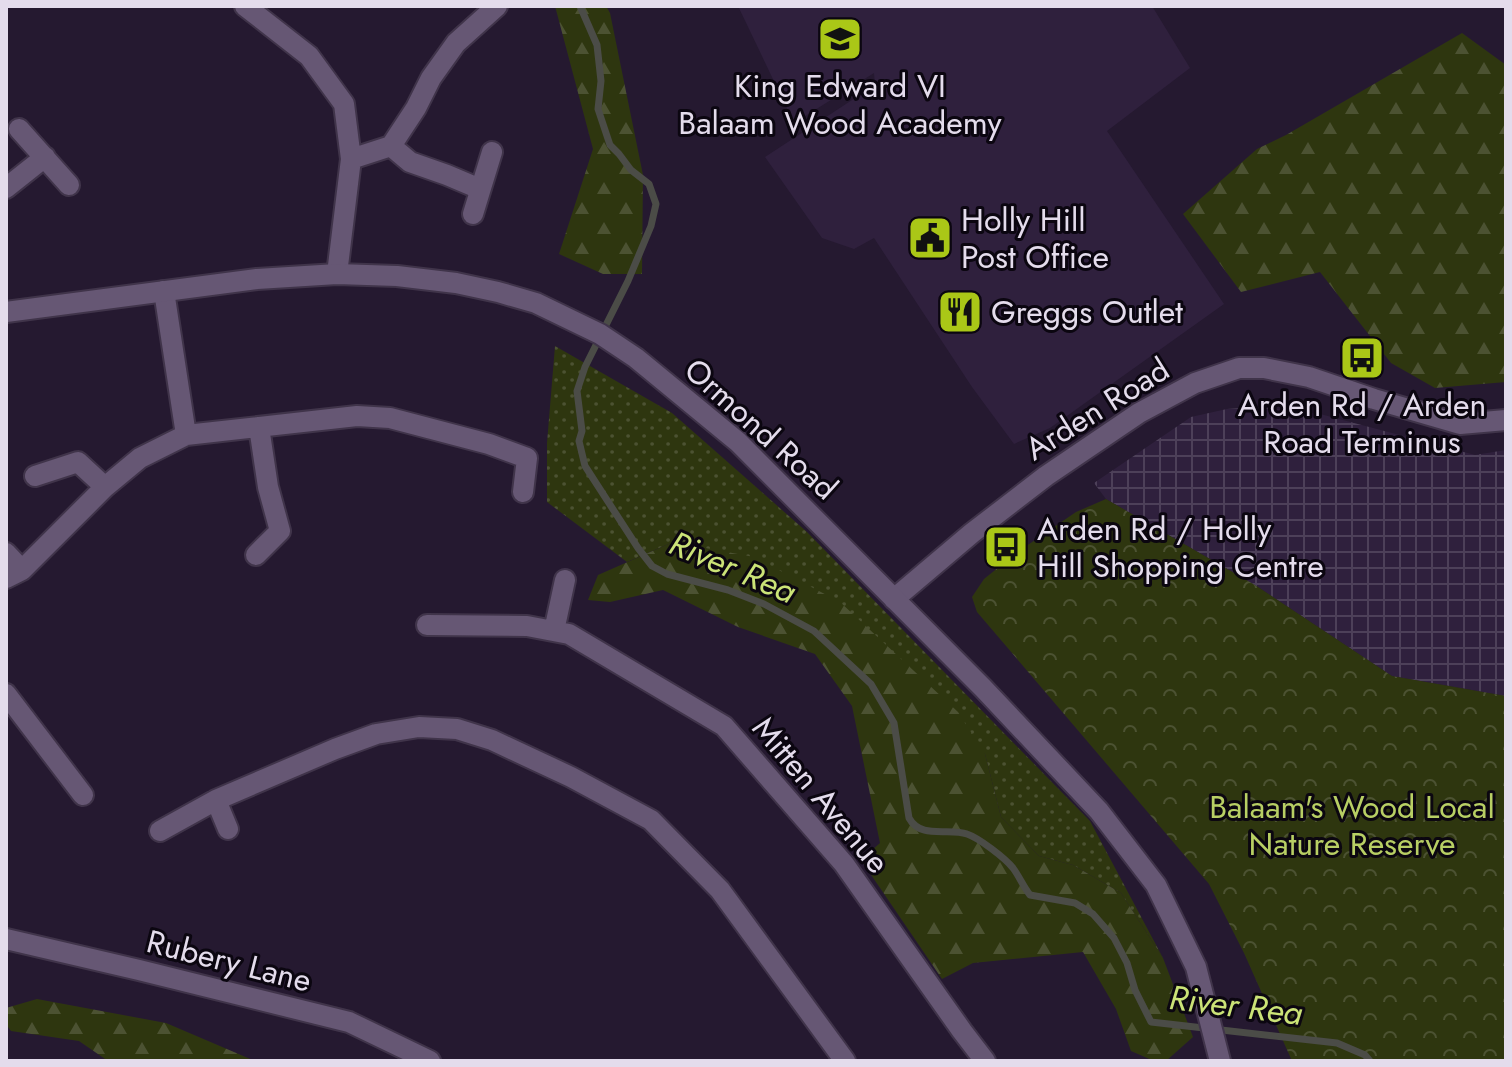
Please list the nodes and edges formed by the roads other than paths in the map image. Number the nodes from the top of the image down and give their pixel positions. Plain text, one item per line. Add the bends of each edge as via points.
1 (245, 6) edge
2 (497, 6) edge
3 (19, 129) dead end
4 (391, 146) junction
5 (492, 152) dead end
6 (45, 157) junction
7 (351, 159) junction
8 (69, 185) dead end
9 (6, 188) edge
10 (480, 189) junction
11 (473, 214) dead end
12 (337, 274) junction
13 (164, 291) junction
14 (6, 312) edge
15 (1506, 420) edge
16 (259, 427) junction
17 (186, 435) junction
18 (35, 476) dead end
19 (105, 487) junction
20 (523, 492) dead end
21 (6, 553) edge
22 (256, 555) dead end
23 (14, 574) edge
24 (565, 580) dead end
25 (894, 599) junction
26 (427, 625) dead end
27 (554, 631) junction
28 (6, 694) edge
29 (83, 795) dead end
30 (216, 800) junction
31 (228, 829) dead end
32 (160, 831) dead end
33 (6, 939) edge
34 (430, 1061) edge
35 (845, 1061) edge
36 (985, 1061) edge
37 (1220, 1061) edge

1 - 7 street via 309,56 344,104
2 - 4 street via 456,43
3 - 6 street
4 - 7 street
4 - 10 street via 410,162
5 - 10 street
6 - 8 street
6 - 9 street
7 - 12 street
10 - 11 street
12 - 13 street, Ormond Road
12 - 25 street, Ormond Road via 397,276 498,292 536,303 600,334 738,442
13 - 14 street, Ormond Road
13 - 17 street
15 - 25 street, Arden Road via 1460,424 1309,377 1239,368 1195,383 1139,413 1046,476
16 - 17 street
16 - 20 street via 357,416 390,418 527,458
16 - 22 street via 280,531
17 - 19 street via 140,458
18 - 19 street via 78,462
19 - 23 street
21 - 23 street
24 - 27 street
25 - 37 street, Ormond Road via 1099,811 1156,885 1196,967
26 - 27 street, Mitten Avenue
27 - 36 street, Mitten Avenue via 569,634 724,726 844,864
28 - 29 street
30 - 31 street
30 - 32 street
30 - 35 street via 376,734 419,727 457,729 492,740 651,820 720,890
33 - 34 street, Rubery Lane via 349,1022

